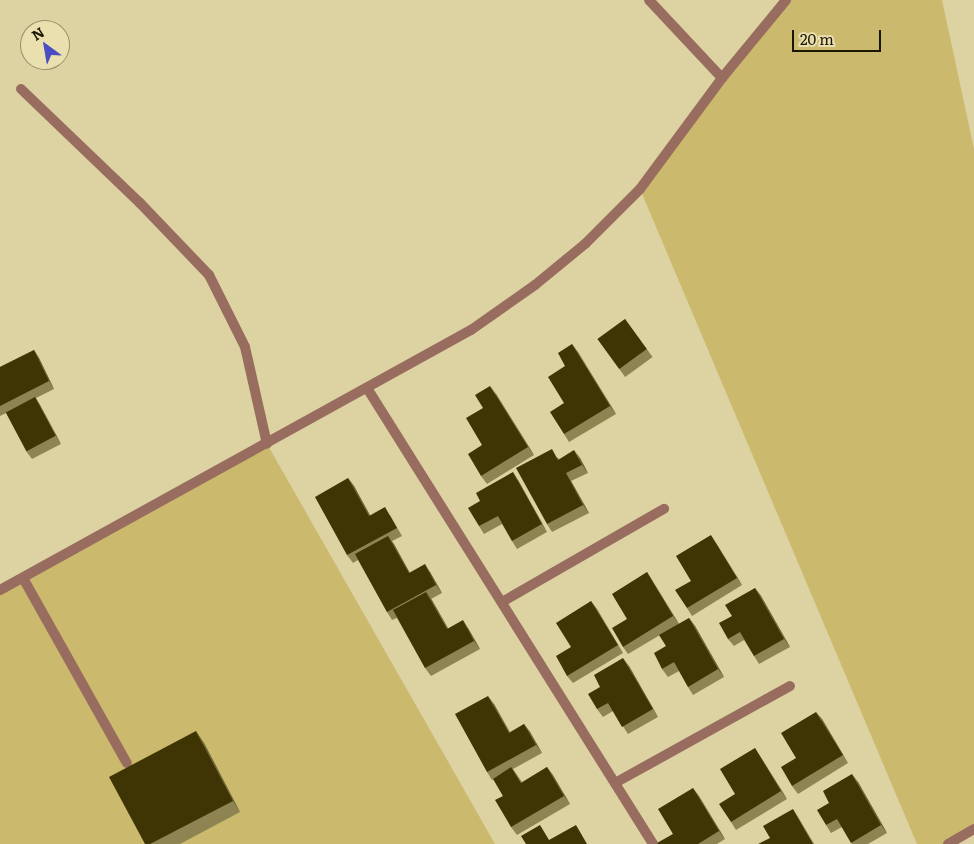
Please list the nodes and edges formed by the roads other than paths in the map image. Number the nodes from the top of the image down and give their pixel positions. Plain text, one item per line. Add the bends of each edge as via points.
1 (648, 0) edge
2 (786, 0) edge
3 (722, 78) junction
4 (21, 89) dead end
5 (367, 388) junction
6 (267, 444) junction
7 (664, 509) dead end
8 (23, 578) junction
9 (0, 590) edge
10 (502, 602) junction
11 (790, 686) dead end
12 (127, 763) dead end
13 (615, 783) junction
14 (974, 829) edge
15 (653, 844) edge
16 (948, 844) edge

1 - 3 street
2 - 3 street
3 - 5 street via 640,189 585,244 535,285 471,330
4 - 6 street via 140,203 209,275 245,347
5 - 6 street
5 - 10 street
6 - 8 street
7 - 10 street
8 - 9 street
8 - 12 street
10 - 13 street
11 - 13 street
13 - 15 street
14 - 16 street

